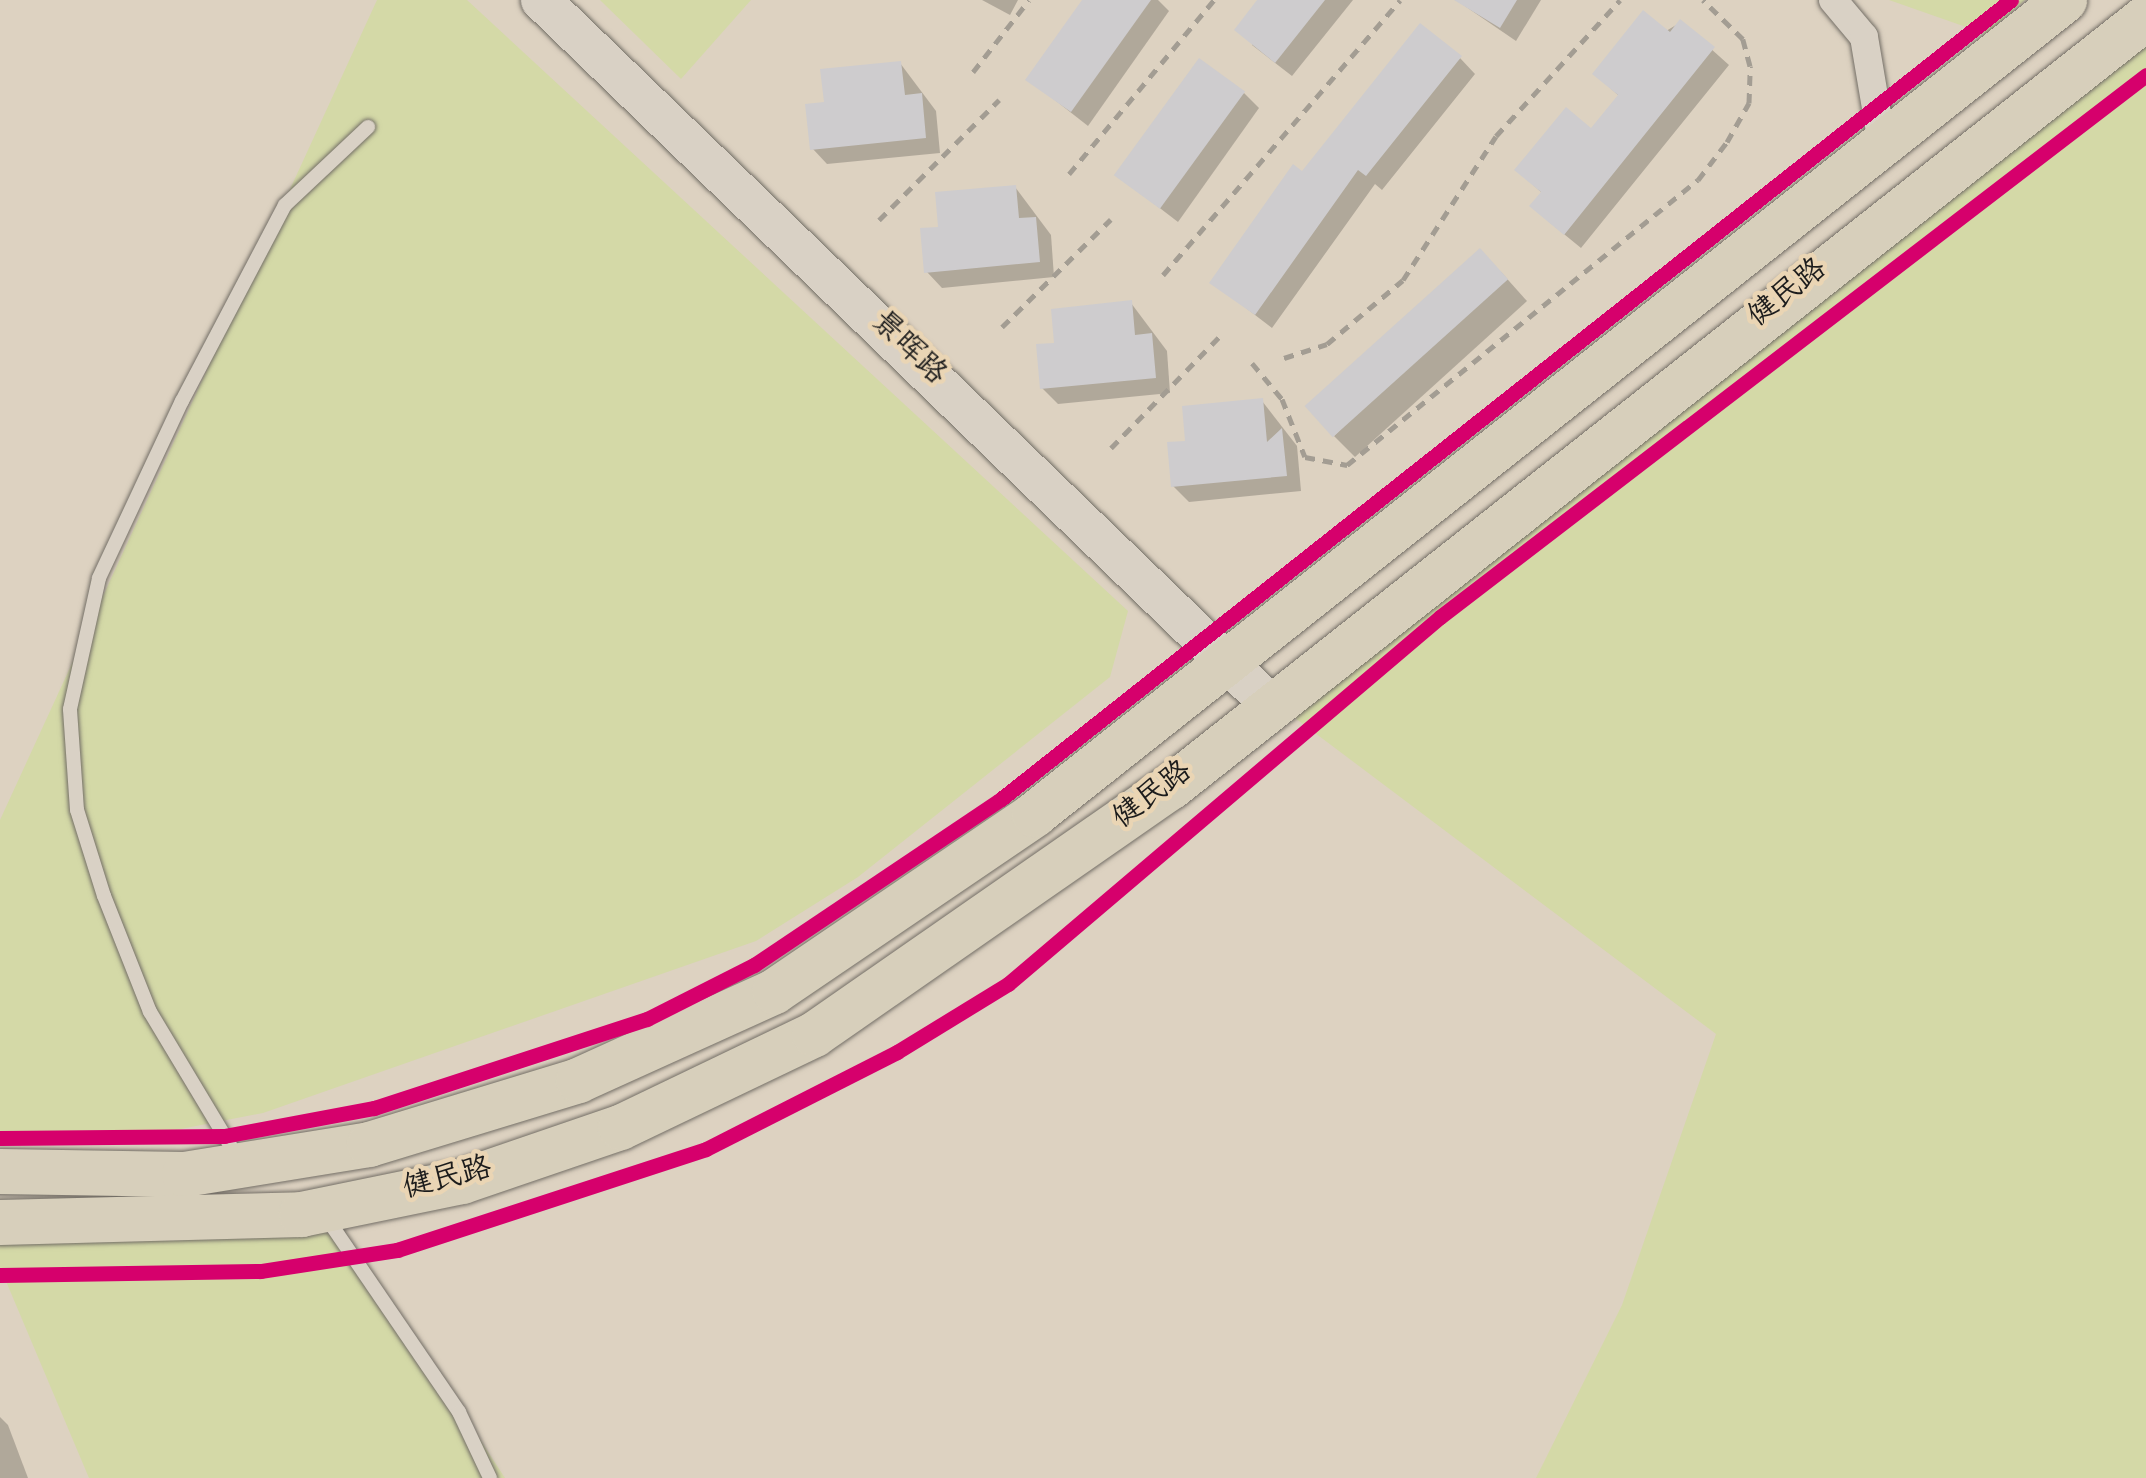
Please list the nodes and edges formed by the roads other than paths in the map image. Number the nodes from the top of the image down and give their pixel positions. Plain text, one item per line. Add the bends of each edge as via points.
1 (541, 0) edge
2 (1833, 0) edge
3 (2064, 0) edge
4 (2146, 17) edge
5 (368, 127) dead end
6 (1882, 143) junction
7 (1224, 658) junction
8 (1269, 703) junction
9 (243, 1168) junction
10 (0, 1171) edge
11 (321, 1209) junction
12 (0, 1222) edge
13 (490, 1478) edge

1 - 7 street, 景晖路
2 - 6 street via 1864,37
3 - 6 main road, 健民路
4 - 8 main road, 健民路
5 - 9 lane via 285,205 182,402 99,578 70,709 77,810 104,896 150,1012
6 - 7 main road, 健民路
7 - 8 street, 景晖路
7 - 9 main road, 健民路 via 1034,814 774,991 578,1080 369,1144
8 - 11 main road, 健民路 via 1170,787 814,1034 620,1128 462,1182
9 - 10 main road, 健民路
11 - 12 main road, 健民路 via 100,1225
11 - 13 lane via 459,1412

